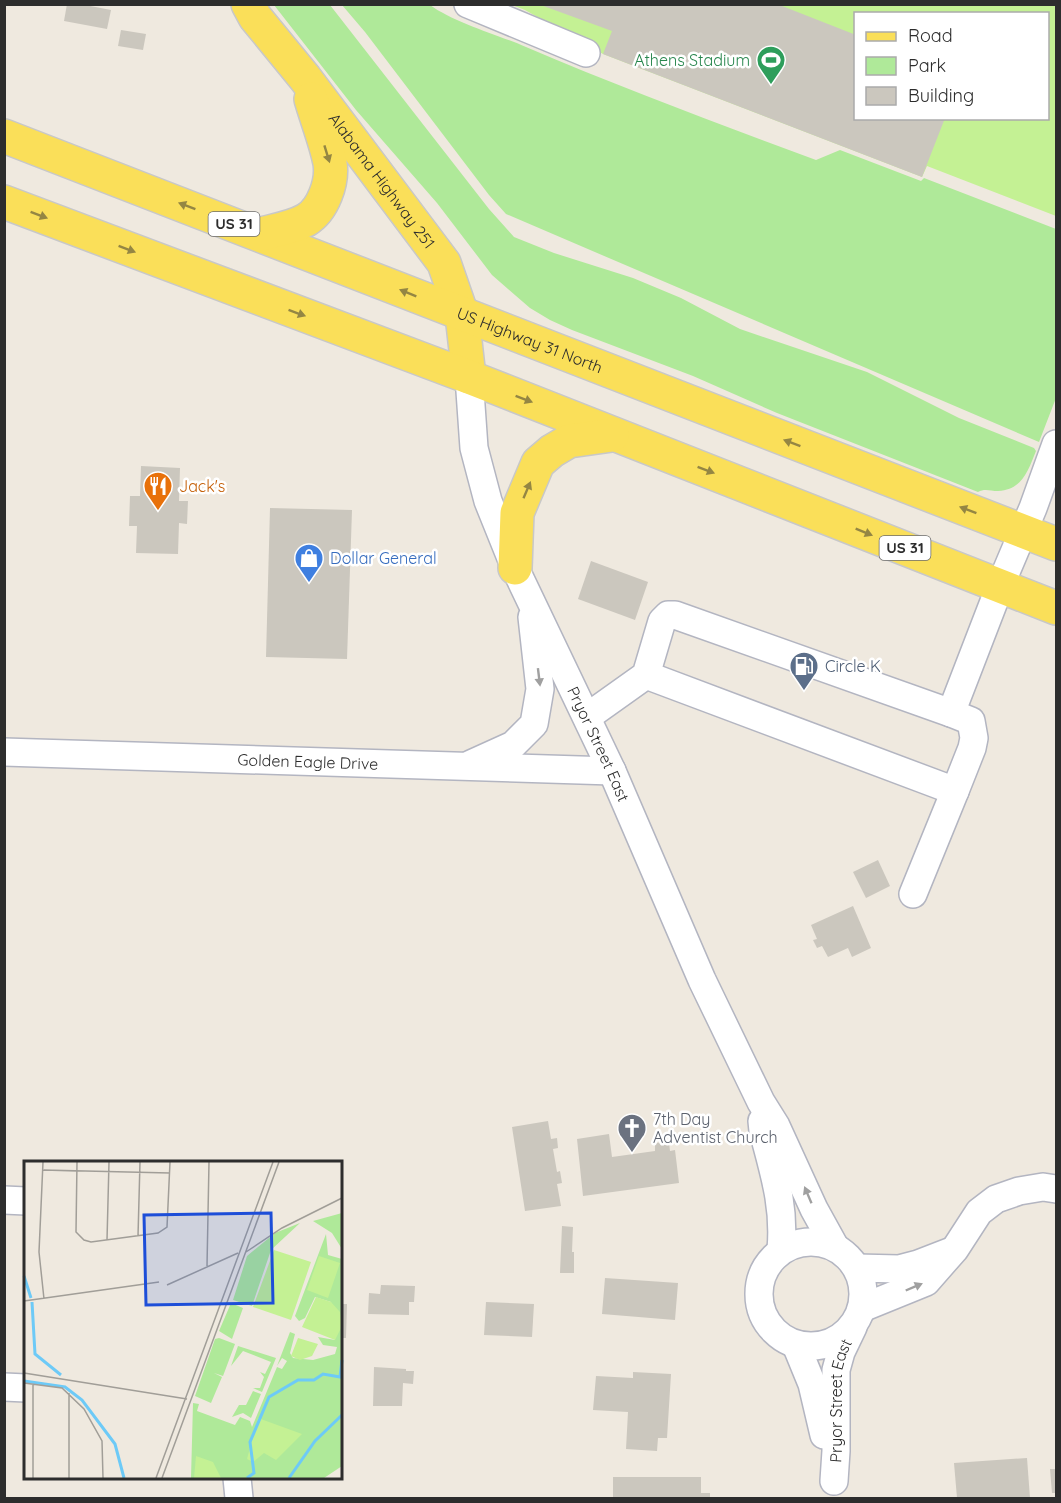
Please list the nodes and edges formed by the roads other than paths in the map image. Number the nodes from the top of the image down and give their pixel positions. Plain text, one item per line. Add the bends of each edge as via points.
1 (248, 4) edge
2 (468, 4) edge
3 (586, 53) dead end
4 (305, 78) junction
5 (4, 136) edge
6 (4, 202) edge
7 (261, 234) junction
8 (462, 315) junction
9 (469, 377) junction
10 (616, 435) junction
11 (1056, 444) edge
12 (1023, 531) junction
13 (1056, 544) edge
14 (515, 568) junction
15 (1000, 586) junction
16 (530, 598) junction
17 (1056, 608) edge
18 (646, 675) junction
19 (951, 712) junction
20 (587, 717) junction
21 (4, 752) edge
22 (466, 767) junction
23 (612, 771) junction
24 (955, 791) junction
25 (913, 894) dead end
26 (761, 1102) junction
27 (1056, 1189) edge
28 (4, 1200) edge
29 (24, 1201) edge
30 (835, 1247) junction
31 (955, 1249) junction
32 (781, 1250) junction
33 (857, 1268) junction
34 (858, 1316) junction
35 (796, 1344) junction
36 (4, 1387) edge
37 (24, 1388) edge
38 (237, 1479) edge
39 (835, 1490) edge
40 (239, 1498) edge

1 - 4 main road, Alabama Highway 251
2 - 3 street
4 -> 7 main road via 331,165 326,198 308,219
4 - 8 main road, Alabama Highway 251 via 444,263
7 -> 5 main road, US Highway 31 North / US 31
6 -> 9 main road, US 31
8 -> 7 main road, US Highway 31 North / US 31
8 - 9 main road, Alabama Highway 251
12 -> 8 main road, US Highway 31 North / US 31
9 -> 10 main road, US 31
9 - 14 street, Pryor Street East via 474,448 488,501
14 -> 10 main road via 517,513 538,464 569,441
10 -> 15 main road, US 31
11 - 12 street
12 - 13 main road, US Highway 31 North / US 31
12 - 15 street
14 - 16 street, Pryor Street East
15 - 17 main road, US 31
15 - 19 street
16 - 20 street, Pryor Street East
16 -> 22 street via 540,689 534,724 513,746
18 - 19 street via 662,621 675,615
18 - 20 street
18 - 24 street
19 - 24 street via 971,721 974,738
20 - 23 street, Pryor Street East
21 - 22 street, Golden Eagle Drive
22 - 23 street, Golden Eagle Drive
23 - 26 street, Pryor Street East via 702,980
24 - 25 street
30 -> 26 street, Pryor Street East
26 - 32 street, Pryor Street East via 763,1131 780,1194
27 - 31 street via 1043,1187 996,1198 979,1212
28 - 29 street
30 - 32 street via 808,1241
30 - 33 street
31 - 33 street via 899,1269
34 -> 31 street via 926,1281
32 - 35 street via 762,1273 759,1302 771,1329
33 - 34 street via 863,1287
34 - 35 street via 843,1336 828,1344
34 - 39 street, Pryor Street East via 836,1370
35 - 39 street, Pryor Street East via 819,1408
36 - 37 street
38 - 40 street

